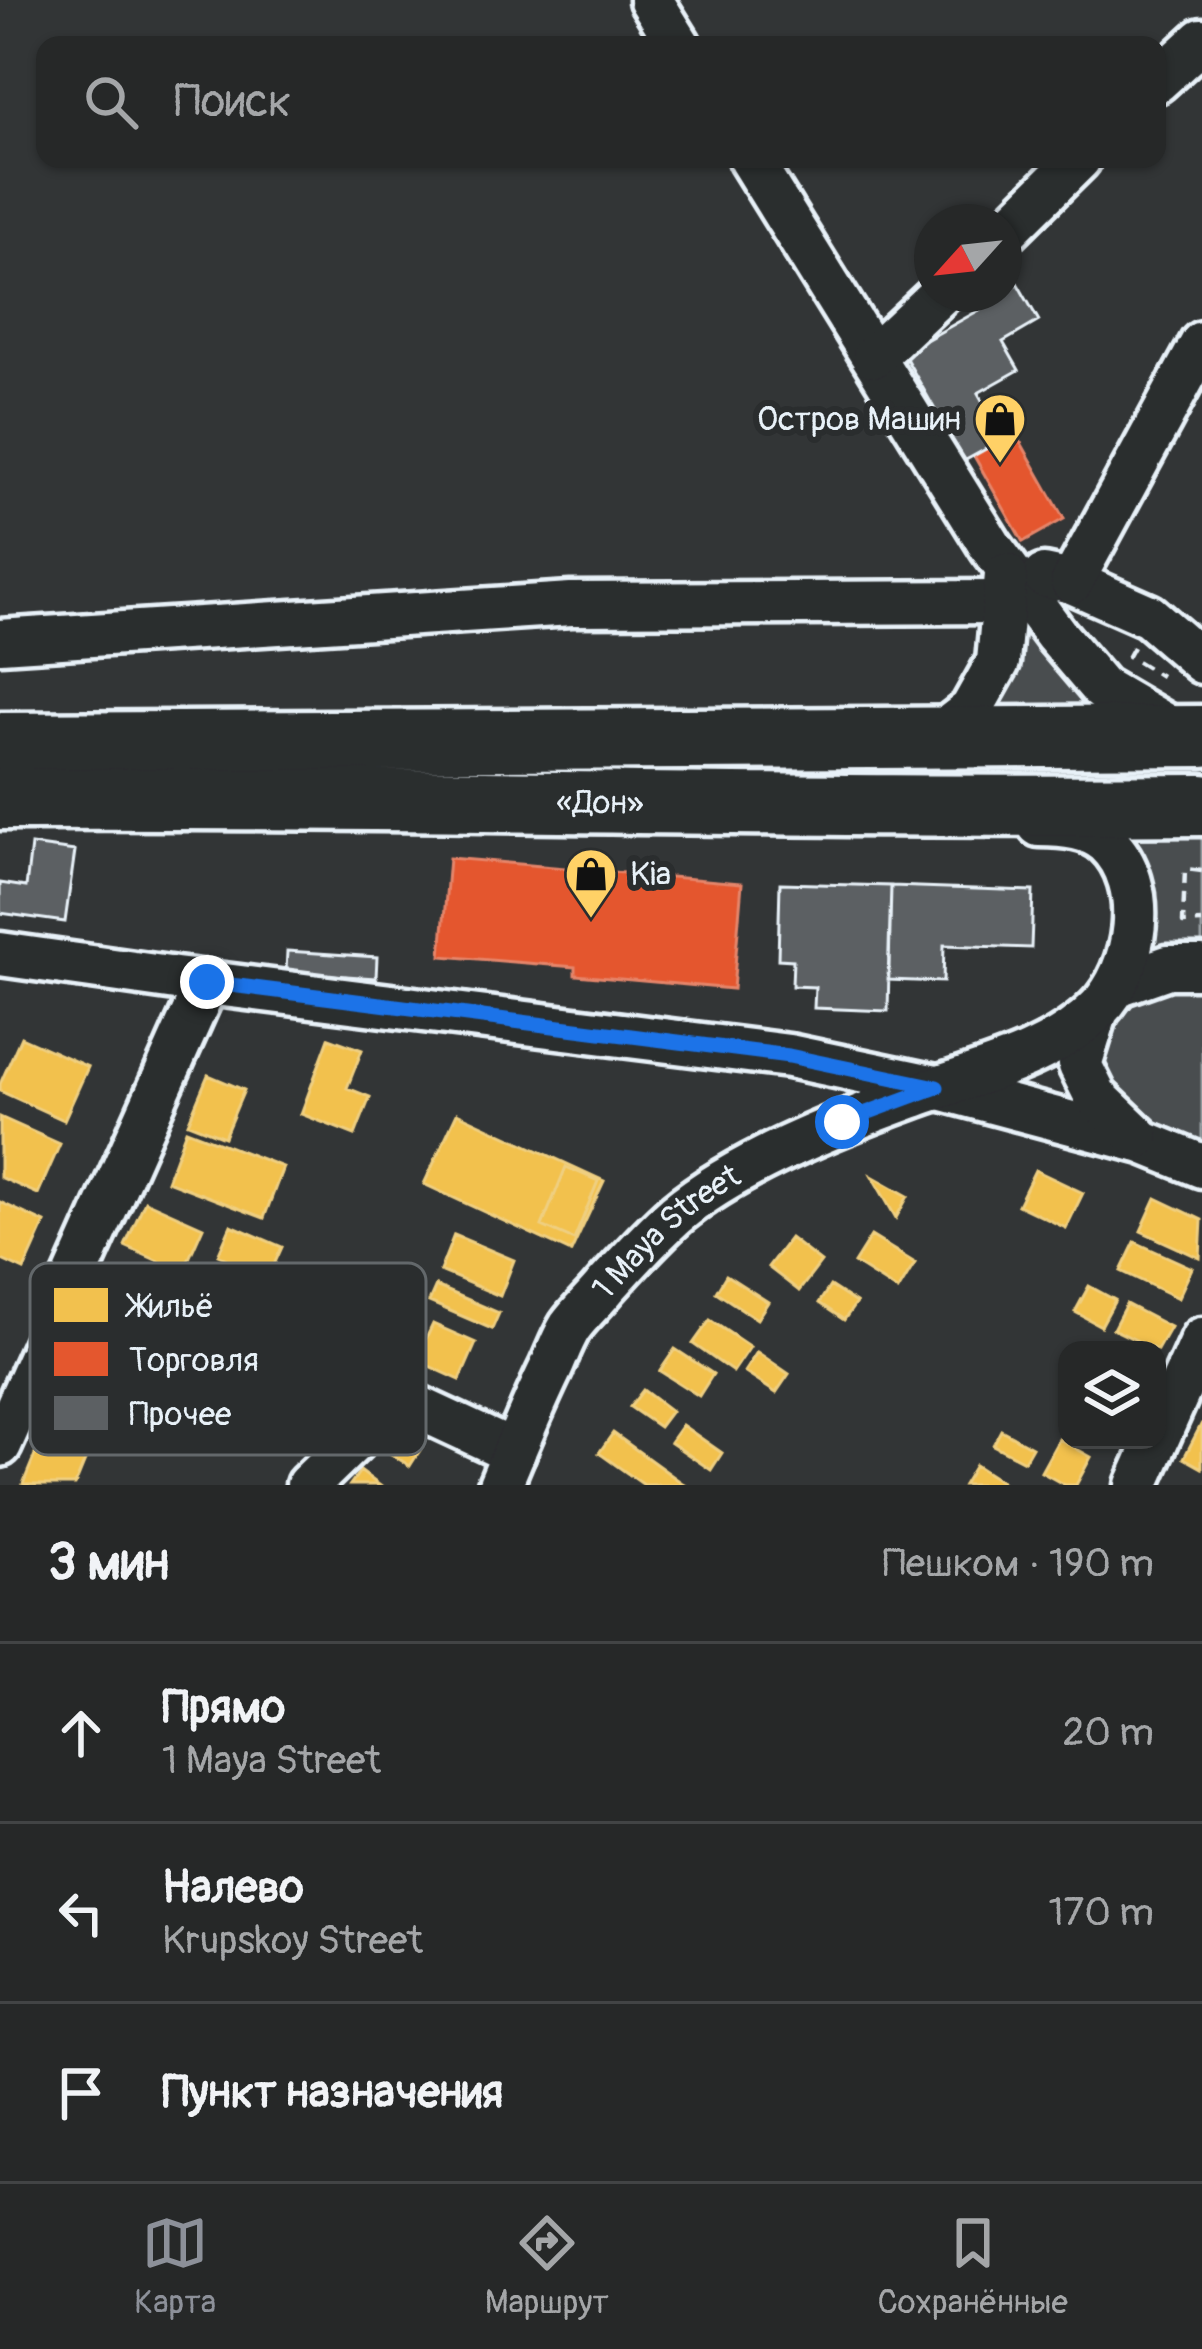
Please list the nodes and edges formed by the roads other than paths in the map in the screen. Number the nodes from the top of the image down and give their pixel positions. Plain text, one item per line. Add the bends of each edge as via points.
1 (651, 0) edge
2 (673, 36) edge
3 (1202, 40) edge
4 (1166, 73) edge
5 (756, 168) edge
6 (1069, 168) edge
7 (1022, 215) edge
8 (921, 312) edge
9 (1202, 343) edge
10 (874, 356) junction
11 (1072, 582) junction
12 (1005, 585) junction
13 (0, 641) edge
14 (1202, 662) edge
15 (1192, 736) edge
16 (936, 737) junction
17 (0, 743) edge
18 (0, 799) edge
19 (877, 805) junction
20 (1202, 806) edge
21 (0, 954) edge
22 (1202, 967) edge
23 (207, 982) junction
24 (1107, 998) junction
25 (937, 1087) junction
26 (1143, 1142) junction
27 (1202, 1166) edge
28 (81, 1263) edge
29 (1202, 1340) edge
30 (30, 1378) edge
31 (426, 1415) edge
32 (0, 1445) edge
33 (339, 1455) edge
34 (507, 1468) edge
35 (308, 1485) edge
36 (1137, 1485) edge

1 - 2 street
3 - 4 street
5 - 10 street
6 - 7 street
8 - 10 street
9 - 11 street
10 - 12 street via 991,547
11 - 12 street
11 - 14 street via 1149,616
12 - 13 street
12 - 15 street via 1101,688
12 - 16 street via 998,662 971,710
15 - 16 highway, «Дон»
16 - 17 highway, «Дон»
18 - 19 highway, «Дон»
19 - 20 highway, «Дон»
19 - 24 street via 910,825 1065,825 1105,841 1126,868 1134,902 1132,937
21 - 23 street
22 - 24 street, 1 Maya Street via 1168,967
23 - 25 street via 789,1056
23 - 28 street
24 - 25 street, 1 Maya Street via 1058,1040 1008,1066
24 - 26 street via 1080,1065 1096,1097
25 - 26 street
25 - 34 street, 1 Maya Street via 842,1122 677,1213 571,1327
26 - 27 street
29 - 36 street
30 - 32 street
31 - 34 street
33 - 35 street

